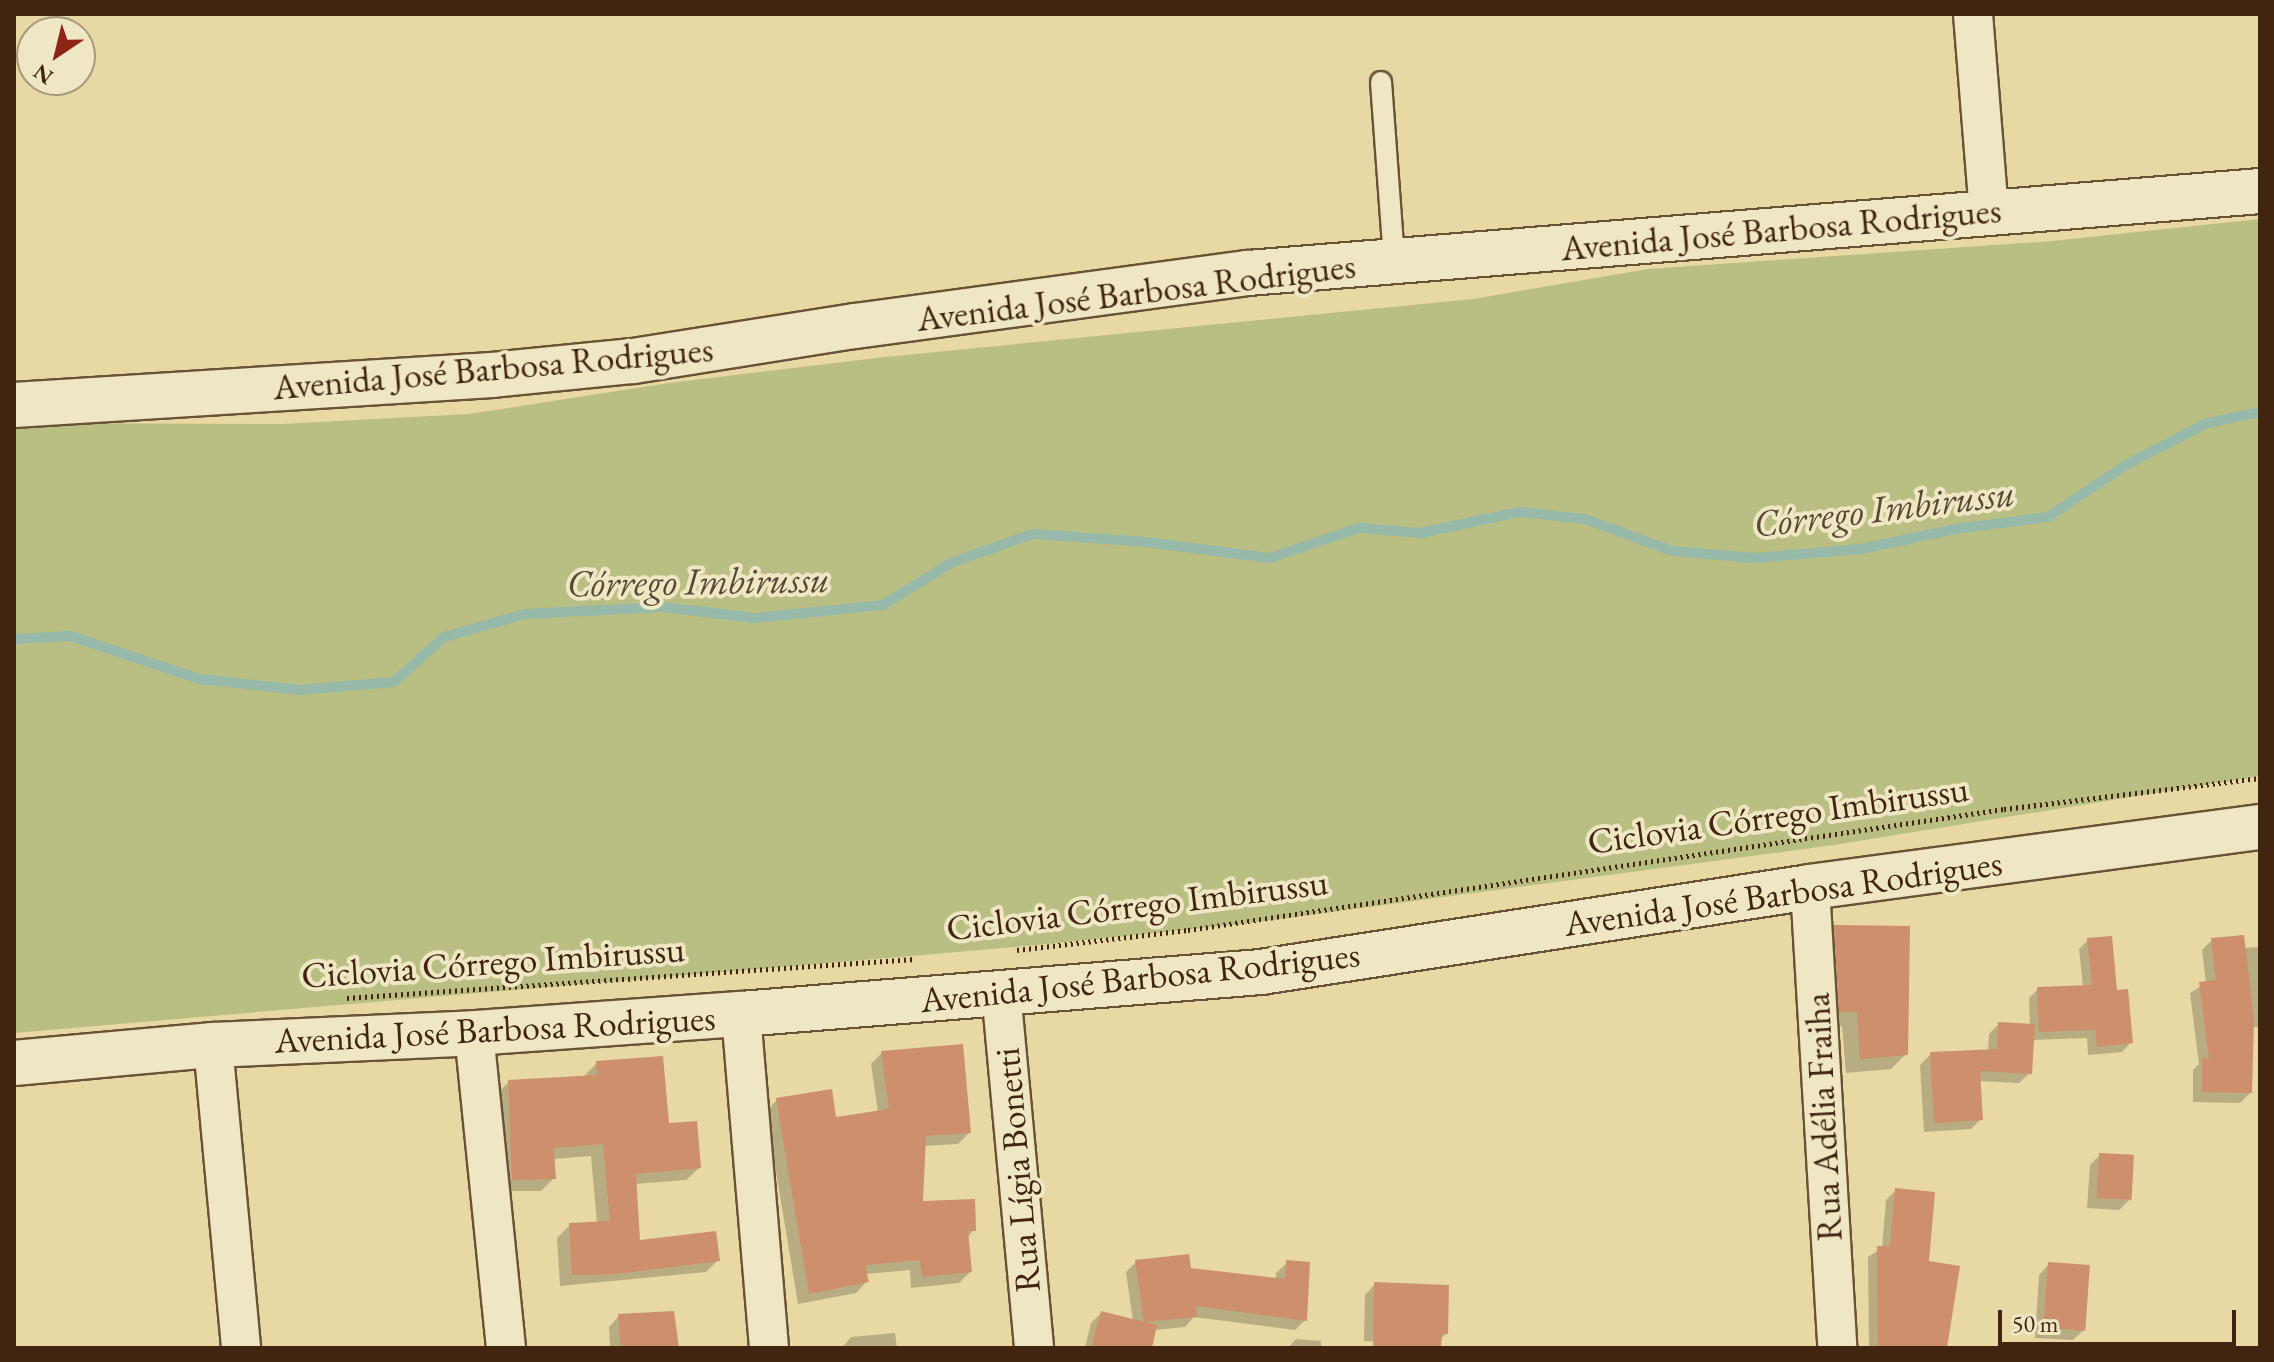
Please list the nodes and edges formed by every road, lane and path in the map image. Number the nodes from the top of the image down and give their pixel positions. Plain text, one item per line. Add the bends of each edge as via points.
1 (1973, 14) edge
2 (1381, 82) dead end
3 (2260, 191) edge
4 (1989, 212) junction
5 (1394, 261) junction
6 (14, 405) edge
7 (2260, 778) edge
8 (2260, 827) edge
9 (1810, 887) junction
10 (920, 958) dead end
11 (1006, 971) junction
12 (335, 999) dead end
13 (741, 1014) junction
14 (474, 1033) junction
15 (213, 1045) junction
16 (14, 1063) edge
17 (241, 1348) edge
18 (506, 1348) edge
19 (769, 1348) edge
20 (1034, 1348) edge
21 (1837, 1348) edge

1 - 4 street
2 - 5 lane
3 - 4 main road, Avenida José Barbosa Rodrigues
4 - 5 main road, Avenida José Barbosa Rodrigues
5 - 6 main road, Avenida José Barbosa Rodrigues via 1248,273 633,361
7 - 11 path, Ciclovia Córrego Imbirussu via 2004,809 1188,930
8 - 9 main road, Avenida José Barbosa Rodrigues
9 - 11 main road, Avenida José Barbosa Rodrigues via 1261,972
9 - 21 street, Rua Adélia Fraiha
10 - 12 path, Ciclovia Córrego Imbirussu
11 - 13 main road, Avenida José Barbosa Rodrigues
11 - 20 street, Rua Lígia Bonetti
13 - 14 main road, Avenida José Barbosa Rodrigues
13 - 19 street
14 - 15 main road, Avenida José Barbosa Rodrigues
14 - 18 street
15 - 16 main road, Avenida José Barbosa Rodrigues
15 - 17 street

